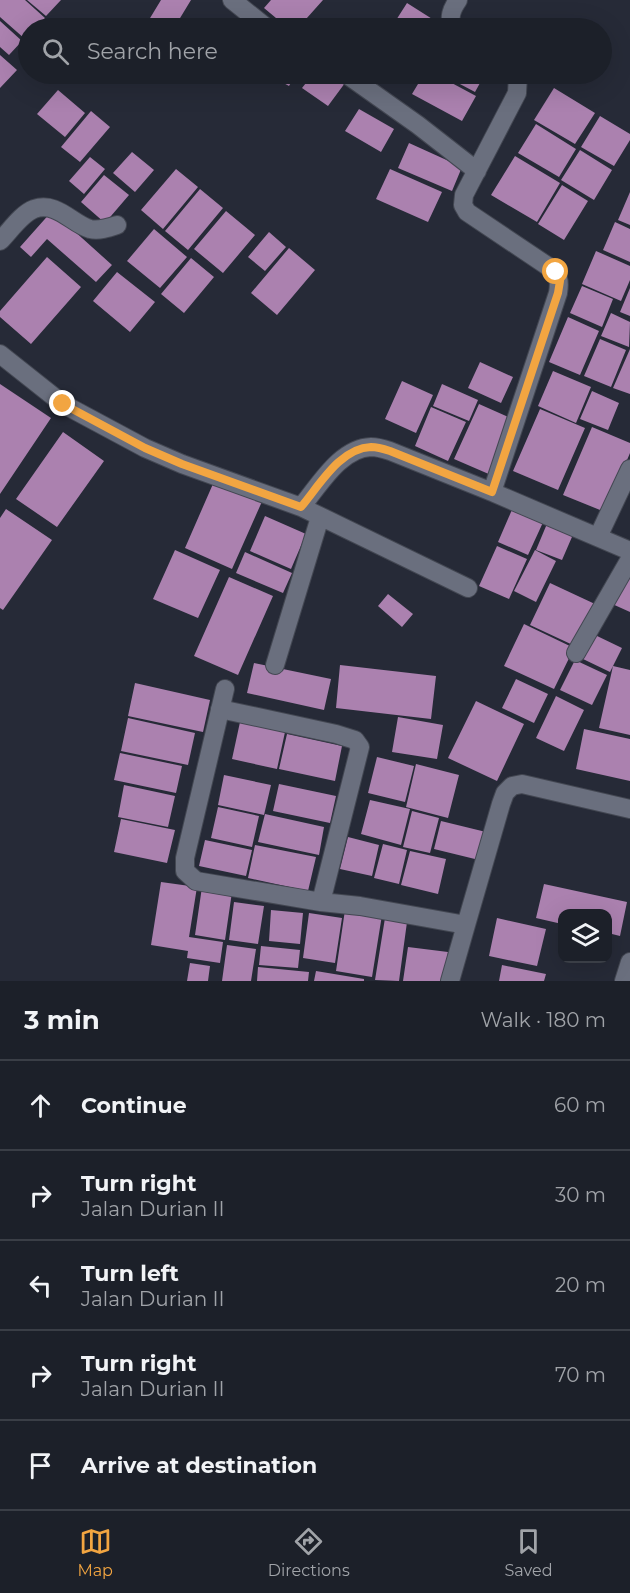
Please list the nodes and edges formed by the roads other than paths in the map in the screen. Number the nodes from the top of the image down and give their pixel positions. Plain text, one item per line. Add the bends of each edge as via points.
1 (232, 0) edge
2 (458, 0) edge
3 (254, 18) edge
4 (450, 18) edge
5 (360, 84) edge
6 (518, 84) edge
7 (477, 171) junction
8 (117, 225) dead end
9 (0, 241) edge
10 (0, 354) edge
11 (630, 469) edge
12 (492, 492) junction
13 (301, 507) junction
14 (321, 517) junction
15 (598, 537) junction
16 (630, 551) edge
17 (630, 560) edge
18 (468, 588) dead end
19 (576, 653) dead end
20 (275, 665) dead end
21 (225, 689) dead end
22 (220, 709) junction
23 (630, 808) edge
24 (321, 902) junction
25 (466, 925) junction
26 (630, 962) edge
27 (450, 981) edge
28 (624, 981) edge

1 - 3 street
2 - 4 street
5 - 7 street
6 - 7 street via 518,93
7 - 12 street via 464,195 467,212 556,272 560,281
8 - 9 street via 89,229 55,210 43,208 21,218
10 - 13 street via 63,404 145,448
11 - 15 street
12 - 13 street via 373,447 360,449 334,467
12 - 15 street
13 - 14 street
14 - 18 street
14 - 20 street
15 - 16 street
17 - 19 street
21 - 22 street
22 - 24 street via 336,734 355,740 360,747
22 - 24 street via 185,871 196,881
23 - 25 street via 538,786 512,786 501,804
24 - 25 street
25 - 27 street
26 - 28 street

